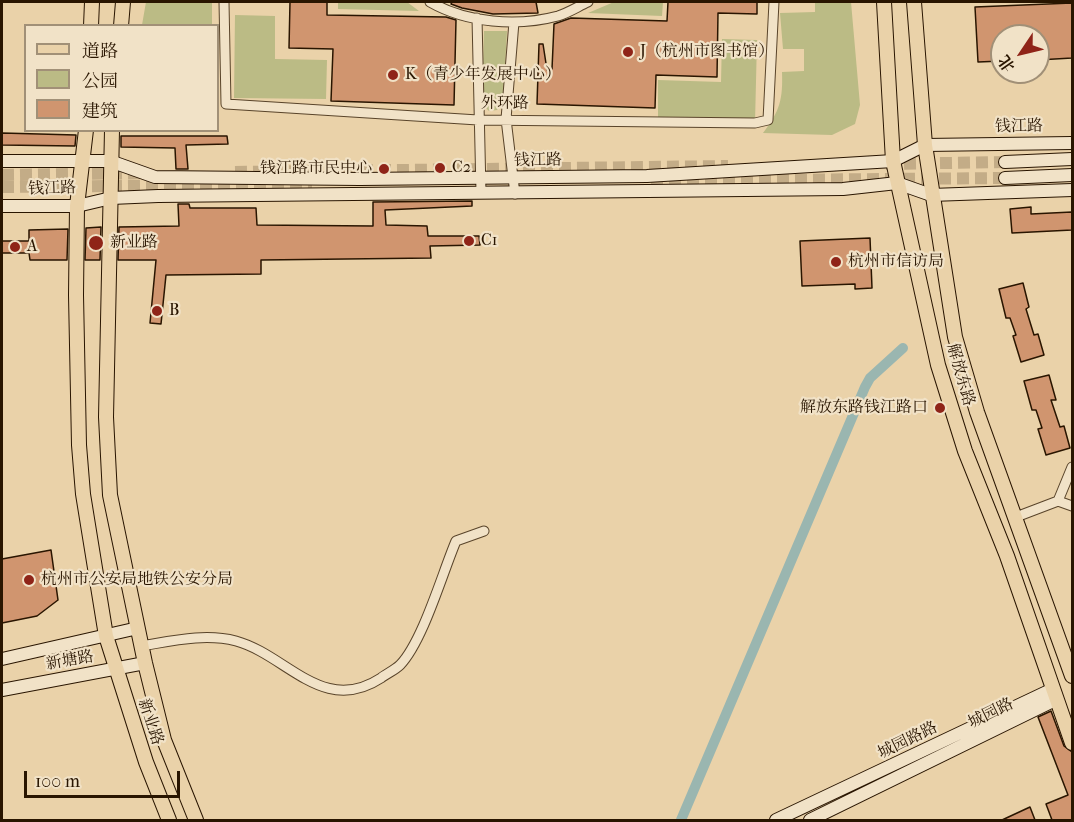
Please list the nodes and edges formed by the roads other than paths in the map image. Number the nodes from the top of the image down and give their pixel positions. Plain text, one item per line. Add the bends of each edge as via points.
1 (92, 2) edge
2 (123, 2) edge
3 (224, 2) edge
4 (430, 2) edge
5 (588, 2) edge
6 (774, 2) edge
7 (884, 2) edge
8 (914, 2) edge
9 (477, 18) junction
10 (514, 22) junction
11 (91, 24) edge
12 (121, 24) edge
13 (506, 119) junction
14 (478, 120) junction
15 (86, 132) edge
16 (112, 132) edge
17 (1072, 143) edge
18 (925, 145) junction
19 (83, 159) junction
20 (1072, 159) edge
21 (2, 161) edge
22 (110, 161) junction
23 (893, 161) junction
24 (1005, 162) tunnel mouth
25 (1072, 175) edge
26 (513, 177) junction
27 (480, 178) junction
28 (1005, 178) tunnel mouth
29 (897, 183) junction
30 (1072, 190) edge
31 (481, 192) junction
32 (515, 194) junction
33 (931, 195) junction
34 (111, 198) junction
35 (2, 206) edge
36 (78, 206) junction
37 (1072, 467) edge
38 (1058, 501) junction
39 (1072, 506) edge
40 (1016, 517) junction
41 (484, 531) dead end
42 (138, 628) junction
43 (106, 636) junction
44 (141, 646) junction
45 (2, 659) edge
46 (145, 663) junction
47 (116, 669) junction
48 (1072, 676) edge
49 (2, 690) edge
50 (1055, 694) junction
51 (1072, 743) edge
52 (813, 805) junction
53 (169, 820) edge
54 (196, 820) edge
55 (776, 820) edge
56 (815, 820) edge

1 - 11 main road
2 - 12 main road
3 - 14 street, 外环路 via 226,104
4 - 9 street via 448,12
5 - 10 street via 559,16
6 - 13 street, 外环路 via 768,120 755,123
7 - 23 main road, 解放东路
8 - 18 main road, 解放东路
9 - 10 street
9 - 14 street
10 - 13 street
13 - 14 street, 外环路
13 - 26 street
14 - 27 street
15 - 19 main road, 新业路
16 - 22 main road, 新业路
17 - 18 main road, 钱江路
18 - 23 main road, 钱江路
18 - 33 main road, 解放东路
19 - 21 main road, 钱江路
19 - 22 main road, 钱江路
19 - 36 main road, 新业路
20 - 24 main road
22 - 27 main road, 钱江路 via 155,177
22 - 34 main road, 新业路
23 - 26 main road, 钱江路 via 647,176
23 - 29 main road, 解放东路
25 - 28 main road
26 - 27 main road, 钱江路
26 - 32 street
27 - 31 street
29 - 32 main road, 钱江路 via 843,189
29 - 33 main road, 钱江路
29 - 50 main road, 解放东路 via 945,385 965,451
30 - 33 main road, 钱江路
31 - 32 main road, 钱江路
31 - 34 main road, 钱江路
33 - 40 main road, 解放东路 via 955,337 977,412
34 - 36 main road, 钱江路
34 - 42 main road, 新业路 via 106,417 110,495
35 - 36 main road, 钱江路
36 - 43 main road, 新业路 via 79,445
37 - 38 street
38 - 39 street
38 - 40 street
40 - 48 main road, 解放东路
41 - 44 street via 456,541 417,637 400,666 365,688 337,690 306,681 237,641 206,636
42 - 43 main road, 新塘路
42 - 44 main road, 新业路
43 - 45 main road, 新塘路
43 - 47 main road, 新业路
44 - 46 main road, 新业路
46 - 47 main road, 新塘路
46 - 54 main road, 新业路 via 164,740
47 - 49 main road, 新塘路
47 - 53 main road, 新业路
50 - 51 main road, 解放东路
50 - 52 main road, 城园路路
50 - 56 main road, 城园路
52 - 55 main road, 城园路路
52 - 56 street

